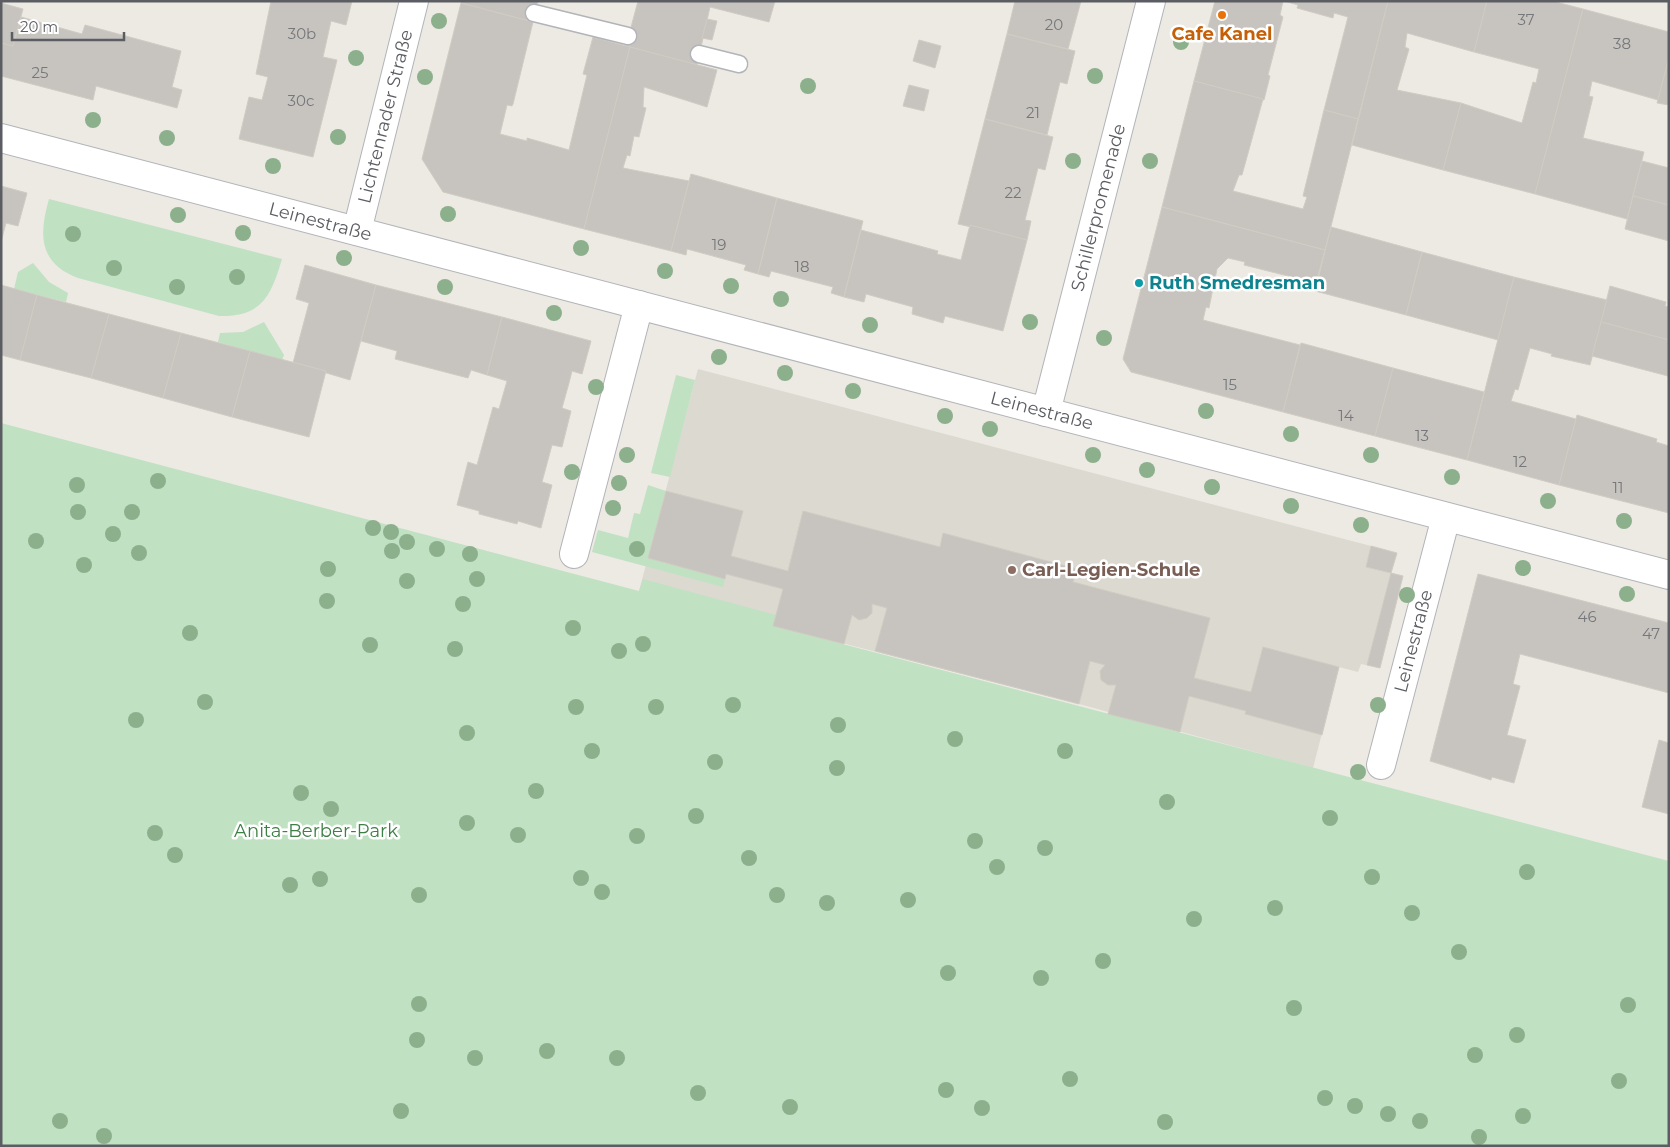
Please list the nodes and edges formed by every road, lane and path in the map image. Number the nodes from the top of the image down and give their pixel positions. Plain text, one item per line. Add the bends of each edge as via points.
1 (414, 1) edge
2 (1151, 1) edge
3 (534, 13) dead end
4 (628, 36) dead end
5 (699, 54) dead end
6 (739, 64) dead end
7 (1, 138) edge
8 (357, 232) junction
9 (639, 305) junction
10 (1046, 412) junction
11 (1446, 517) junction
12 (574, 554) dead end
13 (1669, 575) edge
14 (1381, 765) dead end

1 - 8 street, Lichtenrader Straße
2 - 10 street, Schillerpromenade
3 - 4 lane
5 - 6 lane
7 - 8 street, Leinestraße
8 - 9 street, Leinestraße
9 - 10 street, Leinestraße
9 - 12 street
10 - 11 street, Leinestraße
11 - 13 street, Leinestraße
11 - 14 street, Leinestraße

